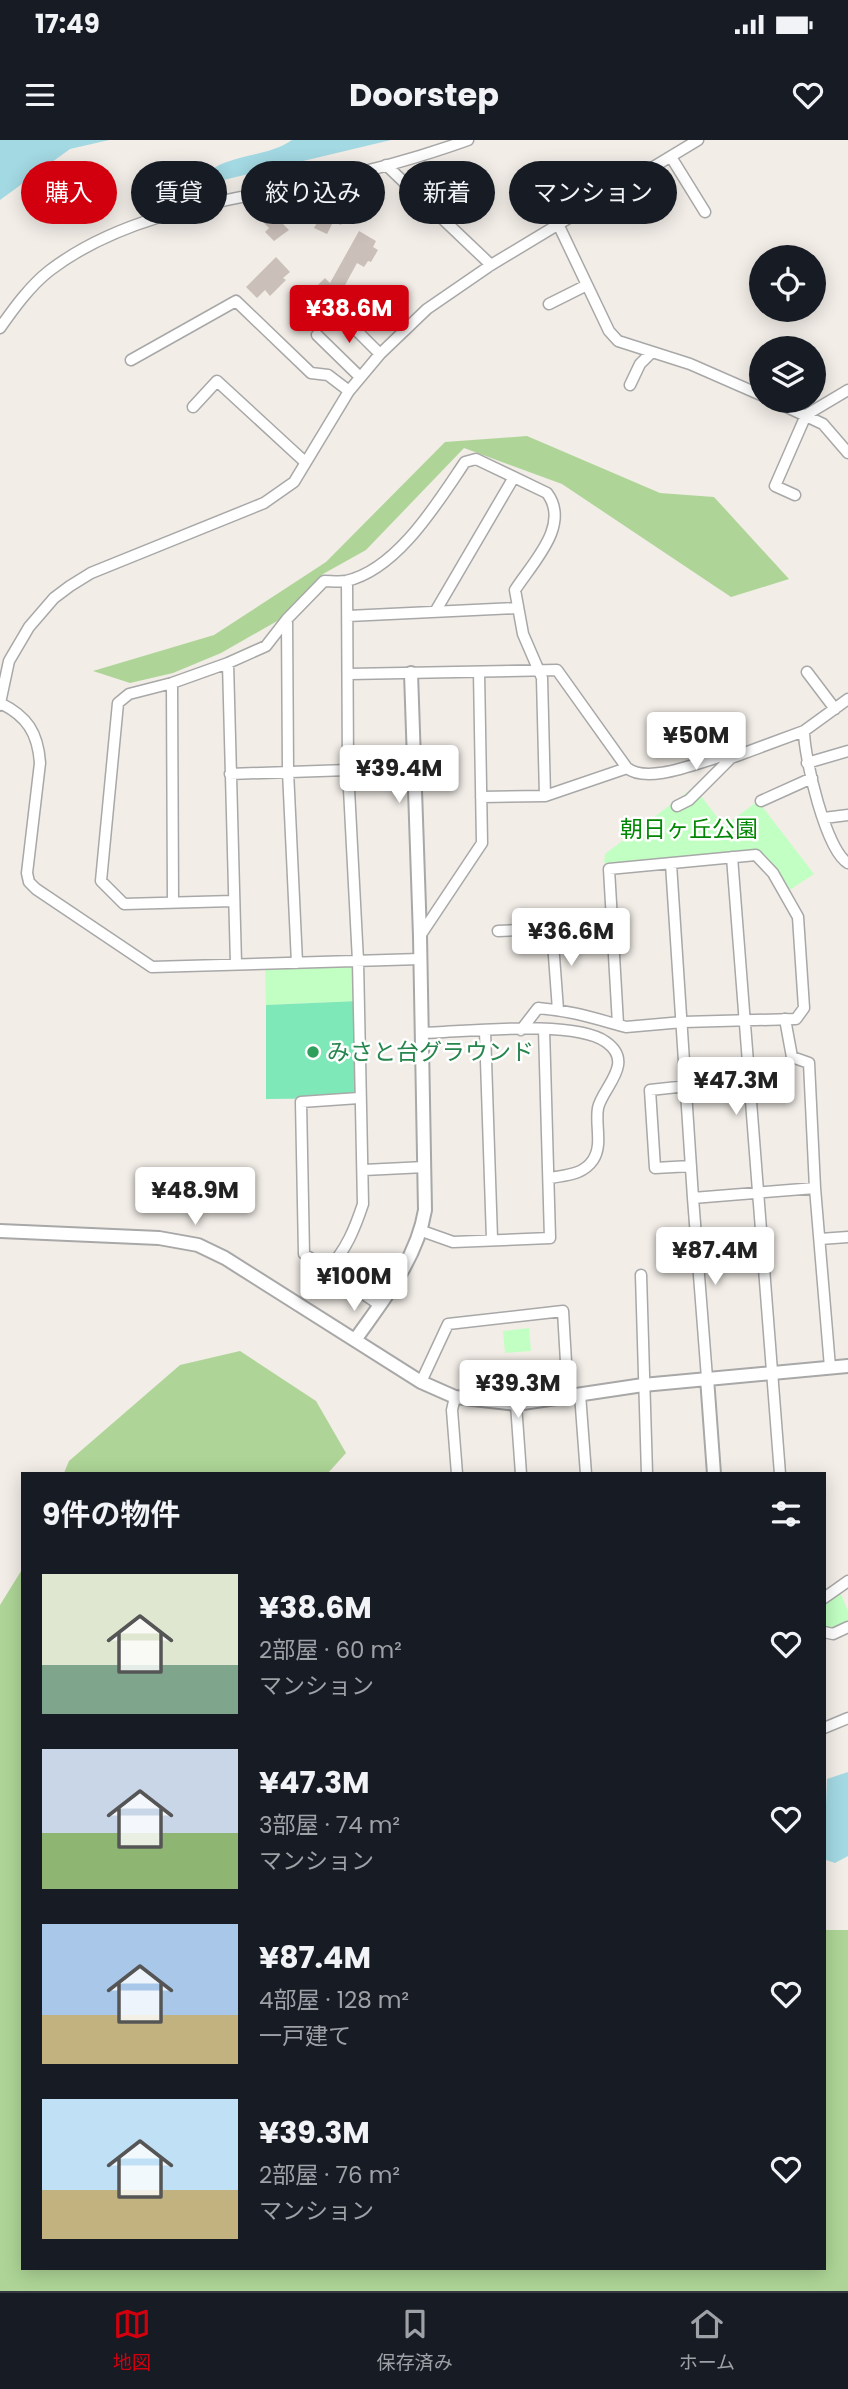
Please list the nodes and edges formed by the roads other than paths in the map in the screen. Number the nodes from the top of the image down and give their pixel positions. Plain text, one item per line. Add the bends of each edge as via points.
1 (468, 140) edge
2 (698, 140) edge
3 (671, 157) junction
4 (664, 161) edge
5 (386, 165) junction
6 (705, 212) dead end
7 (558, 224) joint
8 (491, 265) junction
9 (587, 285) junction
10 (549, 304) dead end
11 (0, 328) edge
12 (358, 332) dead end
13 (317, 335) dead end
14 (652, 352) junction
15 (380, 354) junction
16 (131, 360) dead end
17 (360, 377) junction
18 (630, 385) dead end
19 (749, 390) edge
20 (848, 390) edge
21 (349, 391) junction
22 (193, 407) dead end
23 (801, 413) edge
24 (806, 415) junction
25 (848, 453) edge
26 (305, 463) junction
27 (514, 477) junction
28 (795, 495) dead end
29 (347, 581) junction
30 (517, 608) junction
31 (435, 612) junction
32 (348, 616) junction
33 (287, 619) junction
34 (4, 661) edge
35 (228, 663) junction
36 (537, 668) junction
37 (479, 672) junction
38 (807, 672) dead end
39 (411, 673) junction
40 (349, 674) junction
41 (172, 683) junction
42 (848, 699) edge
43 (0, 704) edge
44 (835, 709) junction
45 (804, 731) junction
46 (848, 751) edge
47 (731, 758) junction
48 (807, 763) junction
49 (627, 768) junction
50 (348, 770) junction
51 (288, 771) junction
52 (230, 774) junction
53 (812, 778) junction
54 (545, 796) junction
55 (481, 797) junction
56 (761, 801) dead end
57 (677, 806) dead end
58 (848, 814) edge
59 (824, 818) junction
60 (732, 858) junction
61 (848, 863) edge
62 (671, 864) junction
63 (233, 901) junction
64 (173, 903) junction
65 (612, 926) junction
66 (552, 929) junction
67 (498, 931) dead end
68 (420, 936) junction
69 (420, 959) junction
70 (358, 961) junction
71 (297, 963) junction
72 (236, 964) junction
73 (558, 1010) junction
74 (785, 1018) junction
75 (744, 1020) junction
76 (683, 1022) junction
77 (618, 1024) junction
78 (544, 1029) junction
79 (522, 1030) junction
80 (485, 1031) junction
81 (422, 1033) junction
82 (687, 1086) junction
83 (359, 1098) junction
84 (691, 1166) junction
85 (425, 1167) junction
86 (363, 1170) junction
87 (550, 1178) junction
88 (815, 1188) junction
89 (758, 1193) junction
90 (693, 1198) junction
91 (0, 1231) edge
92 (422, 1231) junction
93 (848, 1237) edge
94 (820, 1239) junction
95 (492, 1240) junction
96 (327, 1270) junction
97 (641, 1275) dead end
98 (380, 1305) junction
99 (355, 1340) junction
100 (848, 1366) edge
101 (830, 1367) junction
102 (773, 1374) junction
103 (708, 1378) junction
104 (421, 1382) junction
105 (643, 1385) junction
106 (574, 1395) junction
107 (455, 1396) junction
108 (516, 1404) junction
109 (457, 1472) edge
110 (521, 1472) edge
111 (586, 1472) edge
112 (648, 1472) edge
113 (714, 1472) edge
114 (780, 1472) edge
115 (848, 1581) edge
116 (826, 1597) edge
117 (848, 1628) edge
118 (826, 1632) edge
119 (848, 1718) edge
120 (826, 1727) edge

1 - 5 street
2 - 3 street
3 - 4 street
3 - 6 street
5 - 8 street
5 - 11 street via 220,201 116,233 47,272
7 - 8 street
7 - 9 street
8 - 15 street via 426,309
9 - 10 street
9 - 14 street via 618,341
12 - 15 street
13 - 17 street
14 - 18 street
14 - 19 street
15 - 17 street
16 - 21 street via 236,301 311,373 328,375
17 - 21 street
20 - 24 street
21 - 26 street
22 - 26 street via 217,381
23 - 24 street
24 - 25 street via 823,424
24 - 28 street via 775,486
26 - 34 street via 294,482 264,503 91,573 70,586 39,613
27 - 29 street via 476,459 465,462 416,529 381,564
27 - 30 street via 547,493 554,503 556,527 515,590
27 - 31 street
29 - 32 street
29 - 33 street via 324,581
30 - 31 street
30 - 36 street
31 - 32 street
32 - 40 street
33 - 35 street via 265,646
33 - 51 street
34 - 43 street
35 - 41 street
35 - 52 street
36 - 37 street
36 - 49 street via 557,670
36 - 54 street via 542,678
37 - 39 street
37 - 55 street
38 - 44 street
39 - 40 street
39 - 68 street
40 - 50 street
41 - 64 street
41 - 64 street via 129,694 118,703 101,881 124,904
42 - 44 street
43 - 72 street via 18,711 39,744 29,882 152,967
44 - 45 street
45 - 47 street
45 - 48 street
46 - 48 street
47 - 49 street via 726,755 659,775
47 - 57 street
48 - 53 street
49 - 54 street
50 - 51 street
50 - 70 street
51 - 52 street
51 - 71 street
52 - 63 street
53 - 56 street
53 - 59 street
54 - 55 street
55 - 68 street via 482,843
58 - 59 street
59 - 61 street via 838,855
60 - 62 street
60 - 74 street via 756,855 774,873 798,917 804,1008 796,1019
60 - 75 street
62 - 65 street via 608,869
62 - 76 street
63 - 64 street
63 - 72 street
65 - 66 street
65 - 77 street
66 - 67 street
66 - 73 street
68 - 69 street
69 - 70 street
69 - 81 street
70 - 71 street
70 - 83 street
71 - 72 street
73 - 77 street
73 - 79 street via 538,1009
74 - 75 street
74 - 88 street via 792,1057 809,1063
75 - 76 street
75 - 89 street
76 - 77 street
76 - 82 street
78 - 79 street
78 - 87 street
78 - 87 street via 594,1036 616,1052 618,1067 598,1107 598,1149 593,1160 576,1174
79 - 80 street
80 - 81 street
80 - 95 street
81 - 85 street
82 - 84 street
82 - 84 street via 650,1090 655,1168
83 - 86 street
83 - 96 street via 301,1102 304,1254
84 - 90 street
85 - 86 street
85 - 92 street
86 - 96 street via 363,1204 354,1231
87 - 95 street via 550,1238
88 - 89 street
88 - 94 street
89 - 90 street
89 - 102 street
90 - 103 street
91 - 99 street via 159,1238 198,1245
92 - 95 street via 453,1242
92 - 98 street
93 - 94 street
94 - 101 street
96 - 98 street
97 - 105 street
98 - 99 street
99 - 104 street
100 - 101 street
101 - 102 street
102 - 103 street
102 - 114 street
103 - 105 street
103 - 113 street
104 - 106 street via 448,1324 563,1311
104 - 107 street
105 - 106 street
105 - 112 street
106 - 108 street
106 - 111 street
107 - 108 street
107 - 109 street
108 - 110 street
115 - 116 street
117 - 118 street
119 - 120 street

